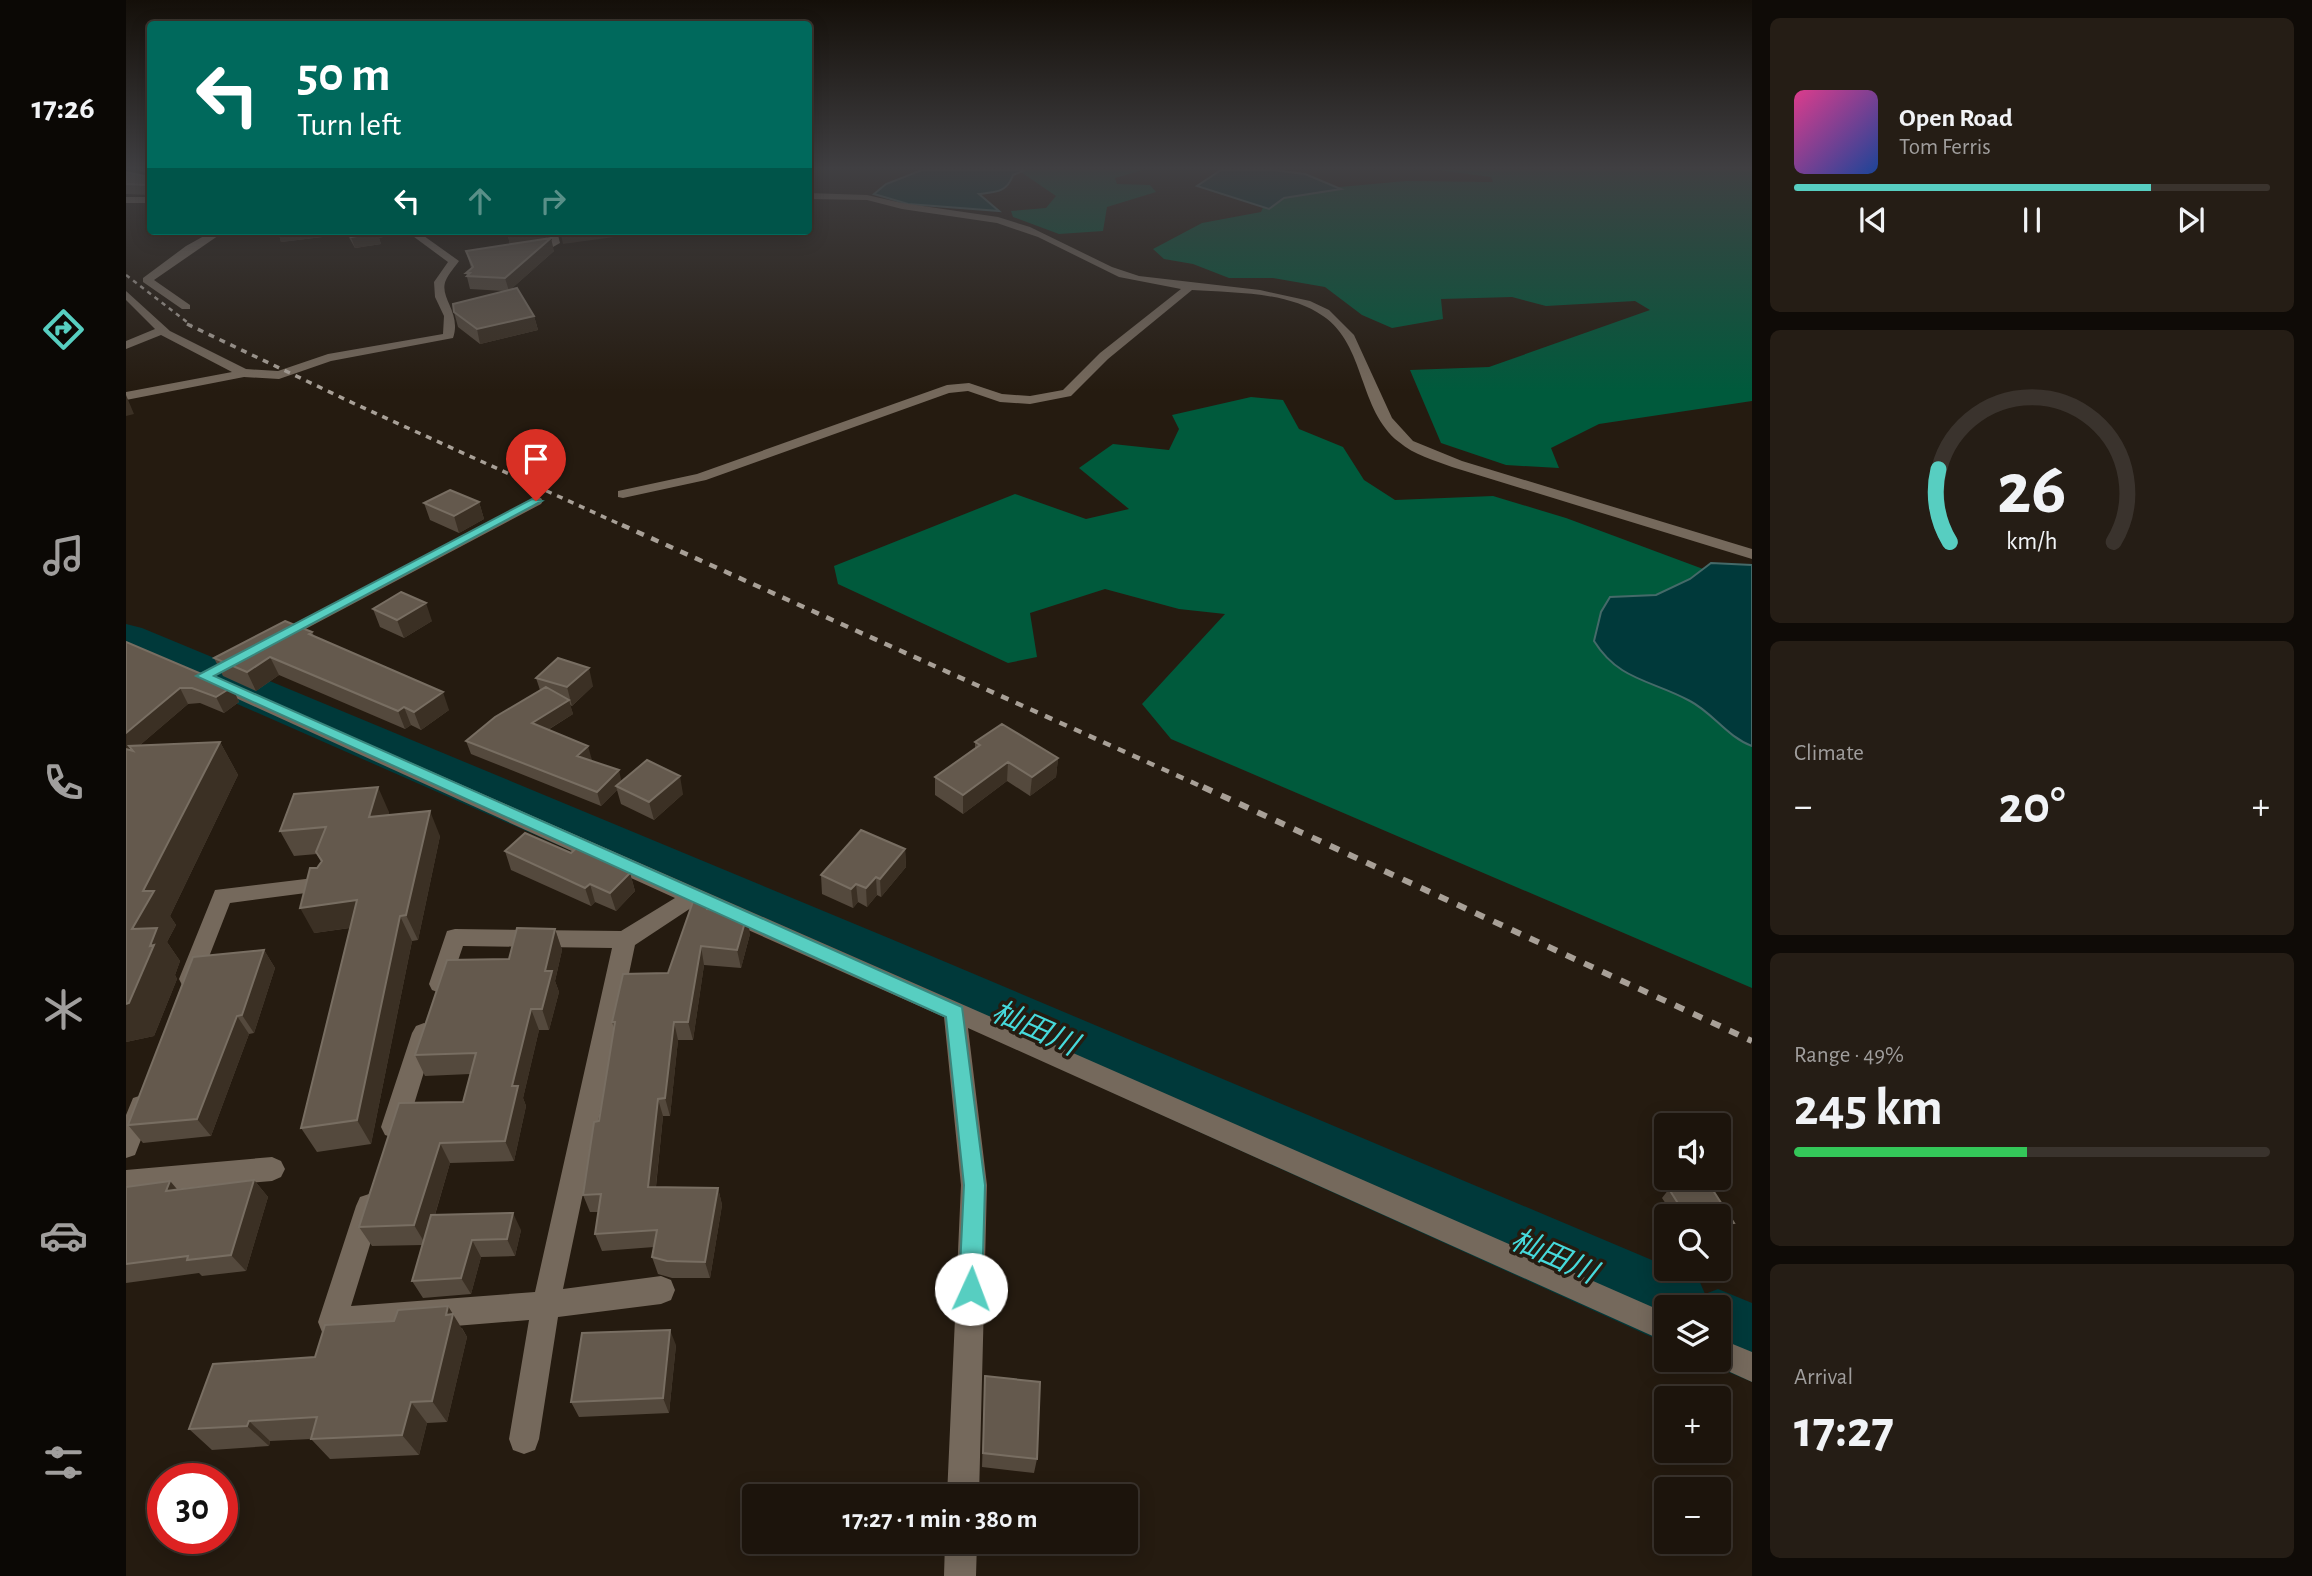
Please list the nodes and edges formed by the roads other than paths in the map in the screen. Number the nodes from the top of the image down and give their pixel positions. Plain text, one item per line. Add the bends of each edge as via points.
1 (198, 244) edge
2 (432, 244) edge
3 (554, 244) edge
4 (1055, 244) edge
5 (512, 250) edge
6 (1188, 288) junction
7 (126, 294) edge
8 (186, 307) dead end
9 (162, 329) junction
10 (126, 345) edge
11 (240, 371) junction
12 (126, 394) edge
13 (623, 494) dead end
14 (536, 501) dead end
15 (1752, 554) edge
16 (265, 644) edge
17 (203, 672) edge
18 (322, 885) edge
19 (692, 897) junction
20 (625, 940) junction
21 (184, 996) edge
22 (955, 1012) junction
23 (150, 1084) edge
24 (126, 1147) edge
25 (387, 1149) edge
26 (272, 1169) dead end
27 (126, 1182) edge
28 (374, 1189) edge
29 (661, 1290) dead end
30 (546, 1305) junction
31 (1654, 1323) edge
32 (1731, 1358) edge
33 (1752, 1367) edge
34 (524, 1439) dead end
35 (963, 1484) edge
36 (961, 1554) edge
37 (960, 1576) edge

1 - 8 street via 147,280
2 - 11 street via 459,260 439,282 440,297 450,316 449,336 328,358 279,375
3 - 5 street
4 - 6 street via 1105,269
6 - 13 street via 1104,355 1067,393 1030,400 1000,398 969,387 947,389 701,477
6 - 15 street via 1282,298 1323,311 1340,323 1356,347 1387,421 1397,435 1416,447 1457,464
7 - 9 street
9 - 10 street
9 - 11 street
11 - 12 street
14 - 16 street
17 - 19 street
18 - 21 street via 222,896
19 - 20 street
19 - 22 street
20 - 25 street via 455,937
20 - 30 street
22 - 31 street
22 - 35 street via 974,1185
23 - 24 street
26 - 27 street
28 - 30 street via 332,1322
29 - 30 street
30 - 34 street
32 - 33 street
36 - 37 street

